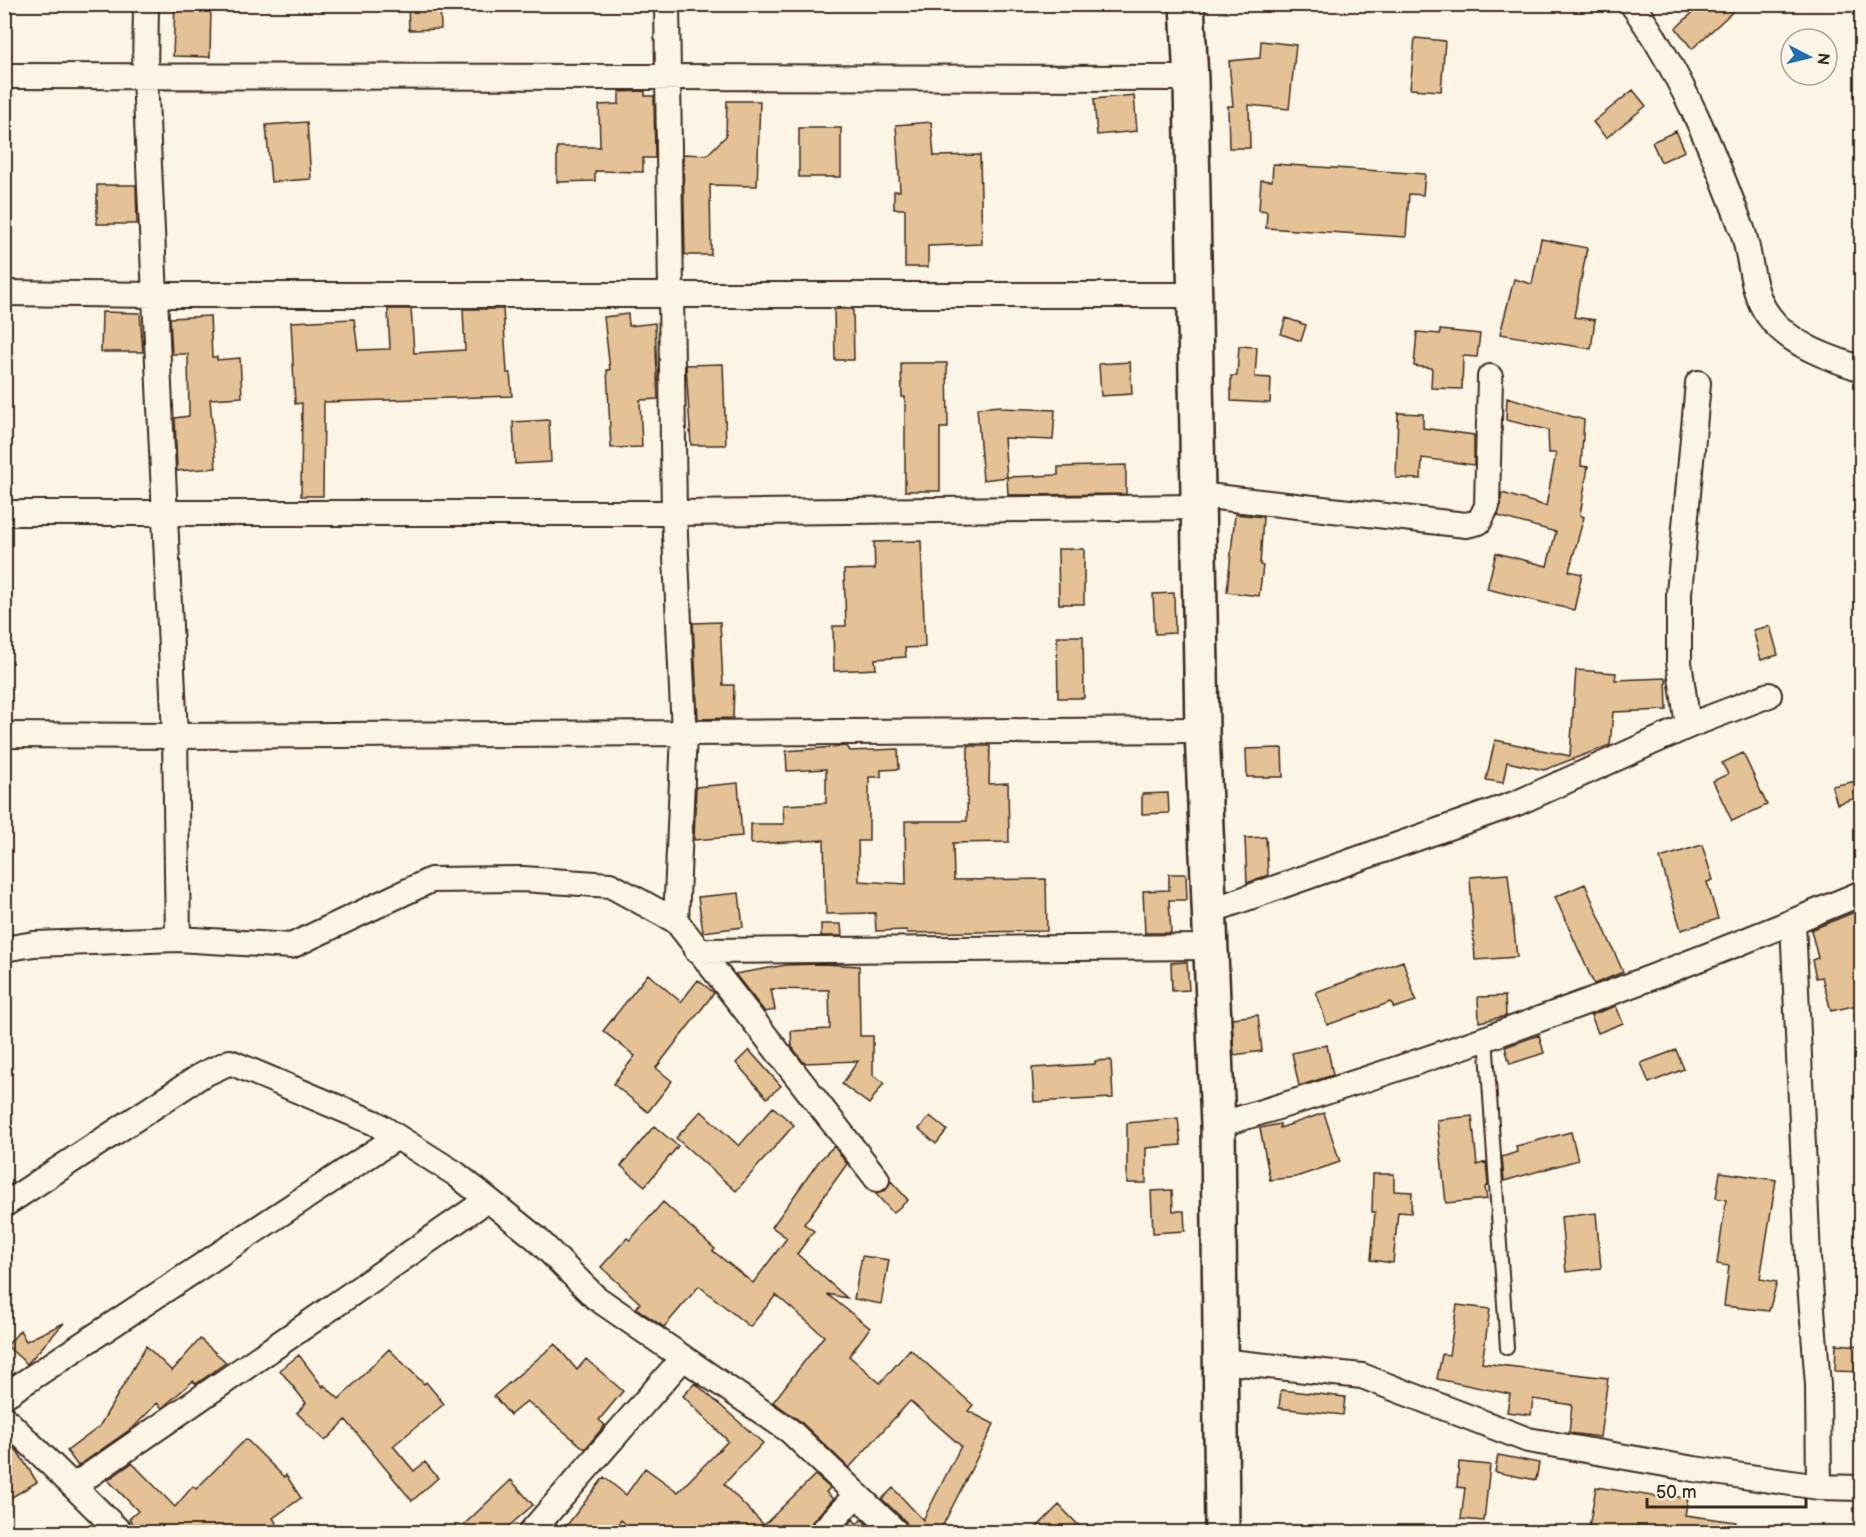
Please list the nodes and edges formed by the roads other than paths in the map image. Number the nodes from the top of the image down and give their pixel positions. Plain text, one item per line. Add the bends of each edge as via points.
1 (146, 4) edge
2 (667, 4) edge
3 (1187, 4) edge
4 (1632, 4) edge
5 (4, 76) edge
6 (145, 76) junction
7 (670, 78) junction
8 (1191, 78) junction
9 (4, 293) edge
10 (155, 295) junction
11 (670, 295) junction
12 (1196, 295) junction
13 (1862, 369) edge
14 (1490, 377) dead end
15 (1698, 383) dead end
16 (1198, 501) junction
17 (163, 512) junction
18 (4, 513) edge
19 (674, 513) junction
20 (1769, 695) dead end
21 (1688, 726) junction
22 (1202, 730) junction
23 (684, 733) junction
24 (4, 735) edge
25 (176, 736) junction
26 (1862, 893) edge
27 (1210, 911) junction
28 (676, 921) junction
29 (1792, 922) junction
30 (178, 939) junction
31 (1211, 947) junction
32 (4, 949) edge
33 (698, 951) junction
34 (1486, 1037) junction
35 (1218, 1125) junction
36 (397, 1137) junction
37 (878, 1179) dead end
38 (487, 1200) junction
39 (4, 1205) edge
40 (1507, 1348) dead end
41 (683, 1358) junction
42 (1220, 1361) junction
43 (4, 1396) edge
44 (4, 1418) edge
45 (75, 1485) junction
46 (1819, 1487) junction
47 (1862, 1488) edge
48 (856, 1495) junction
49 (120, 1533) edge
50 (531, 1533) edge
51 (822, 1533) edge
52 (896, 1533) edge
53 (1222, 1533) edge

1 - 6 street
2 - 7 street
3 - 8 street
4 - 13 street via 1676,72 1717,160 1745,237 1755,287 1767,315 1823,356
5 - 6 street
6 - 7 street
6 - 10 street
7 - 8 street
7 - 11 street
8 - 12 street
9 - 10 street
10 - 11 street
10 - 17 street
11 - 12 street
11 - 19 street
12 - 16 street
14 - 16 street via 1487,506 1479,522 1466,525
15 - 21 street via 1679,593 1679,662
16 - 19 street
16 - 22 street
17 - 18 street
17 - 19 street
17 - 25 street
19 - 23 street
20 - 21 street
21 - 27 street via 1517,803
22 - 23 street
22 - 27 street
23 - 25 street
23 - 28 street
24 - 25 street
25 - 30 street
26 - 29 street
27 - 31 street
28 - 30 street via 610,885 523,879 431,880 291,946
28 - 33 street
29 - 34 street via 1710,957
29 - 46 street via 1818,1384
30 - 32 street via 34,944
31 - 33 street
31 - 35 street
33 - 37 street
34 - 35 street via 1346,1087
34 - 40 lane
35 - 42 street
36 - 38 street via 456,1174
36 - 39 street via 375,1123 230,1062 202,1075
36 - 43 street
38 - 41 street via 536,1238 595,1297
38 - 45 street
41 - 48 street via 790,1431
41 - 50 street
42 - 46 street via 1362,1376 1528,1440
42 - 53 street
44 - 45 street
45 - 49 street
46 - 47 street
48 - 51 street
48 - 52 street

